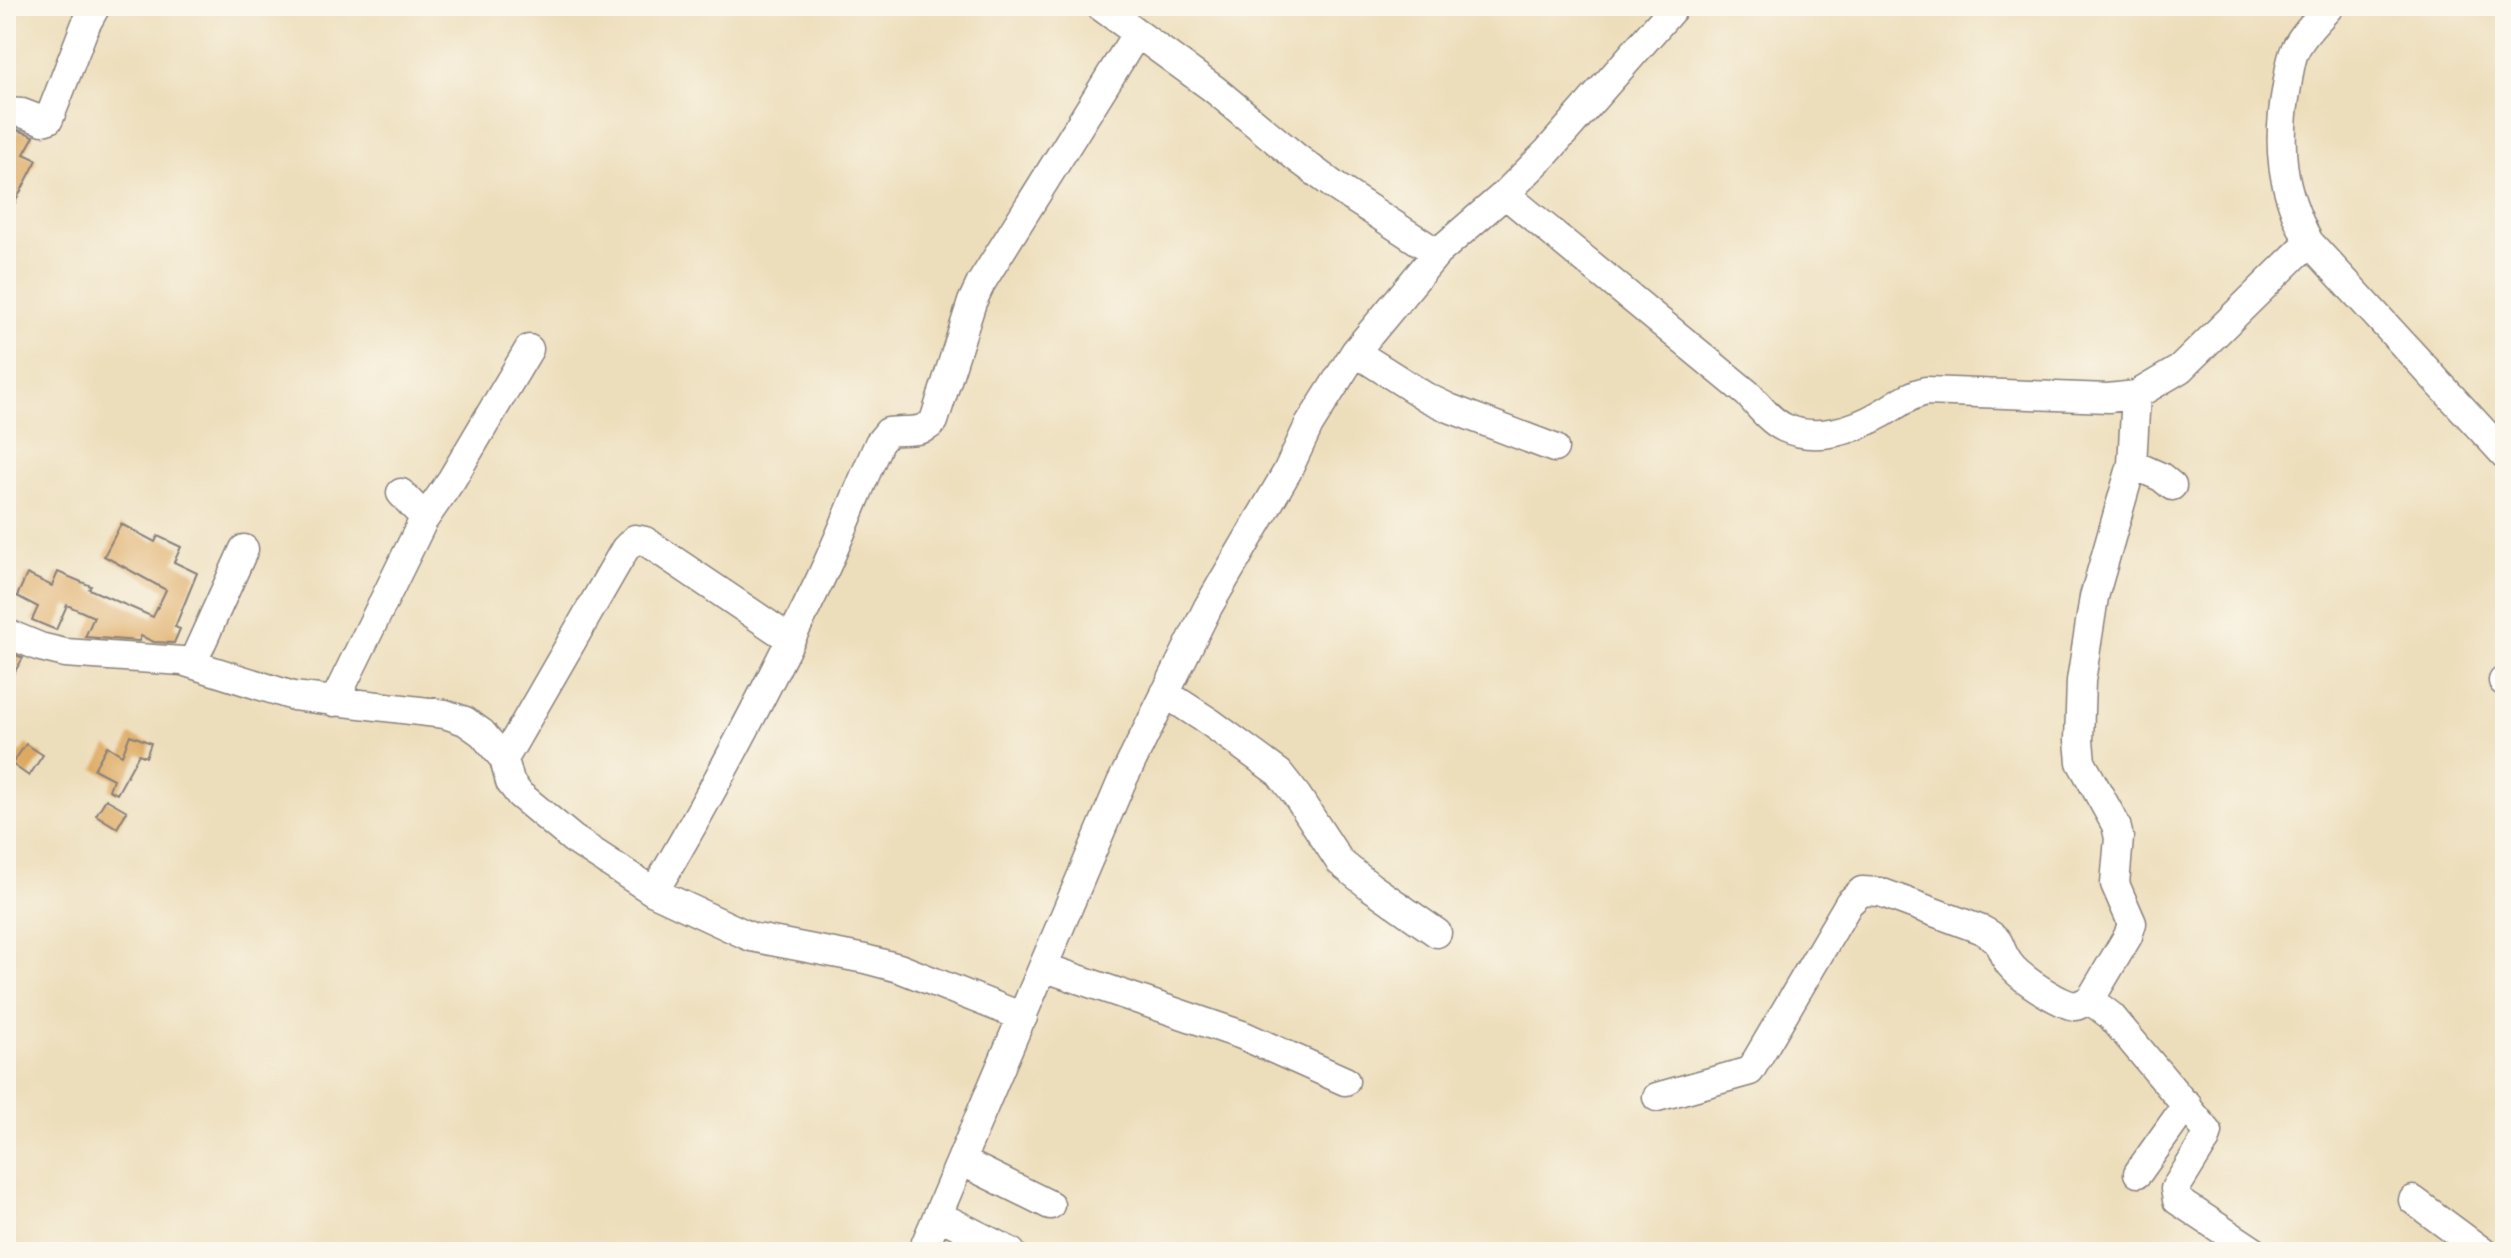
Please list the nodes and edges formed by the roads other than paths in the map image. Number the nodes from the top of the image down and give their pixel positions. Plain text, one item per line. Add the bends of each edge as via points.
1 (96, 6) edge
2 (1100, 6) edge
3 (1675, 6) edge
4 (2330, 6) edge
5 (1137, 33) junction
6 (6, 112) edge
7 (1505, 194) junction
8 (2309, 242) junction
9 (1437, 253) junction
10 (529, 349) dead end
11 (1355, 352) junction
12 (2136, 395) junction
13 (1554, 448) dead end
14 (2505, 455) edge
15 (2132, 464) junction
16 (2172, 486) dead end
17 (401, 493) dead end
18 (423, 521) junction
19 (244, 549) dead end
20 (6, 633) edge
21 (790, 639) junction
22 (192, 664) junction
23 (1165, 693) junction
24 (334, 702) junction
25 (504, 759) junction
26 (654, 892) junction
27 (1437, 933) dead end
28 (1043, 967) junction
29 (2090, 1000) junction
30 (1023, 1017) junction
31 (1345, 1081) dead end
32 (1657, 1097) dead end
33 (2187, 1104) junction
34 (961, 1161) junction
35 (2138, 1173) dead end
36 (2413, 1200) dead end
37 (1050, 1205) dead end
38 (938, 1215) junction
39 (2505, 1242) edge
40 (922, 1252) edge
41 (1011, 1252) edge
42 (2255, 1252) edge
43 (2483, 1252) edge
44 (2499, 1252) edge

1 - 6 street via 49,119
2 - 5 street
3 - 7 street
4 - 8 street via 2294,53 2280,148 2287,190
5 - 9 street via 1307,165
5 - 21 street via 981,283 934,421 918,431 893,431 882,437
7 - 9 street
7 - 12 street via 1766,414 1793,430 1831,434 1926,391
8 - 12 street via 2180,369
8 - 14 street
9 - 11 street
10 - 18 street
11 - 13 street via 1426,397
11 - 23 street via 1229,567
12 - 15 street
15 - 16 street
15 - 29 street via 2094,597 2081,681 2079,740 2081,762 2116,825 2115,884 2132,923
17 - 18 street
18 - 24 street
19 - 22 street
20 - 22 street via 65,653
21 - 25 street via 635,539
21 - 26 street via 713,792
22 - 24 street via 275,691
23 - 27 street via 1279,773 1340,862
23 - 28 street
24 - 25 street via 445,714 482,733
25 - 26 street via 520,795 573,839
26 - 30 street via 751,937 899,968
28 - 30 street
28 - 31 street via 1242,1035
29 - 32 street via 2076,1006 2060,1001 2018,973 2002,945 1982,930 1880,892 1862,891 1849,903 1753,1067
29 - 33 street via 2111,1016
30 - 34 street
33 - 35 street
33 - 42 street via 2208,1135 2175,1196
34 - 37 street
34 - 38 street
36 - 43 street
38 - 40 street
38 - 41 street
39 - 44 street

